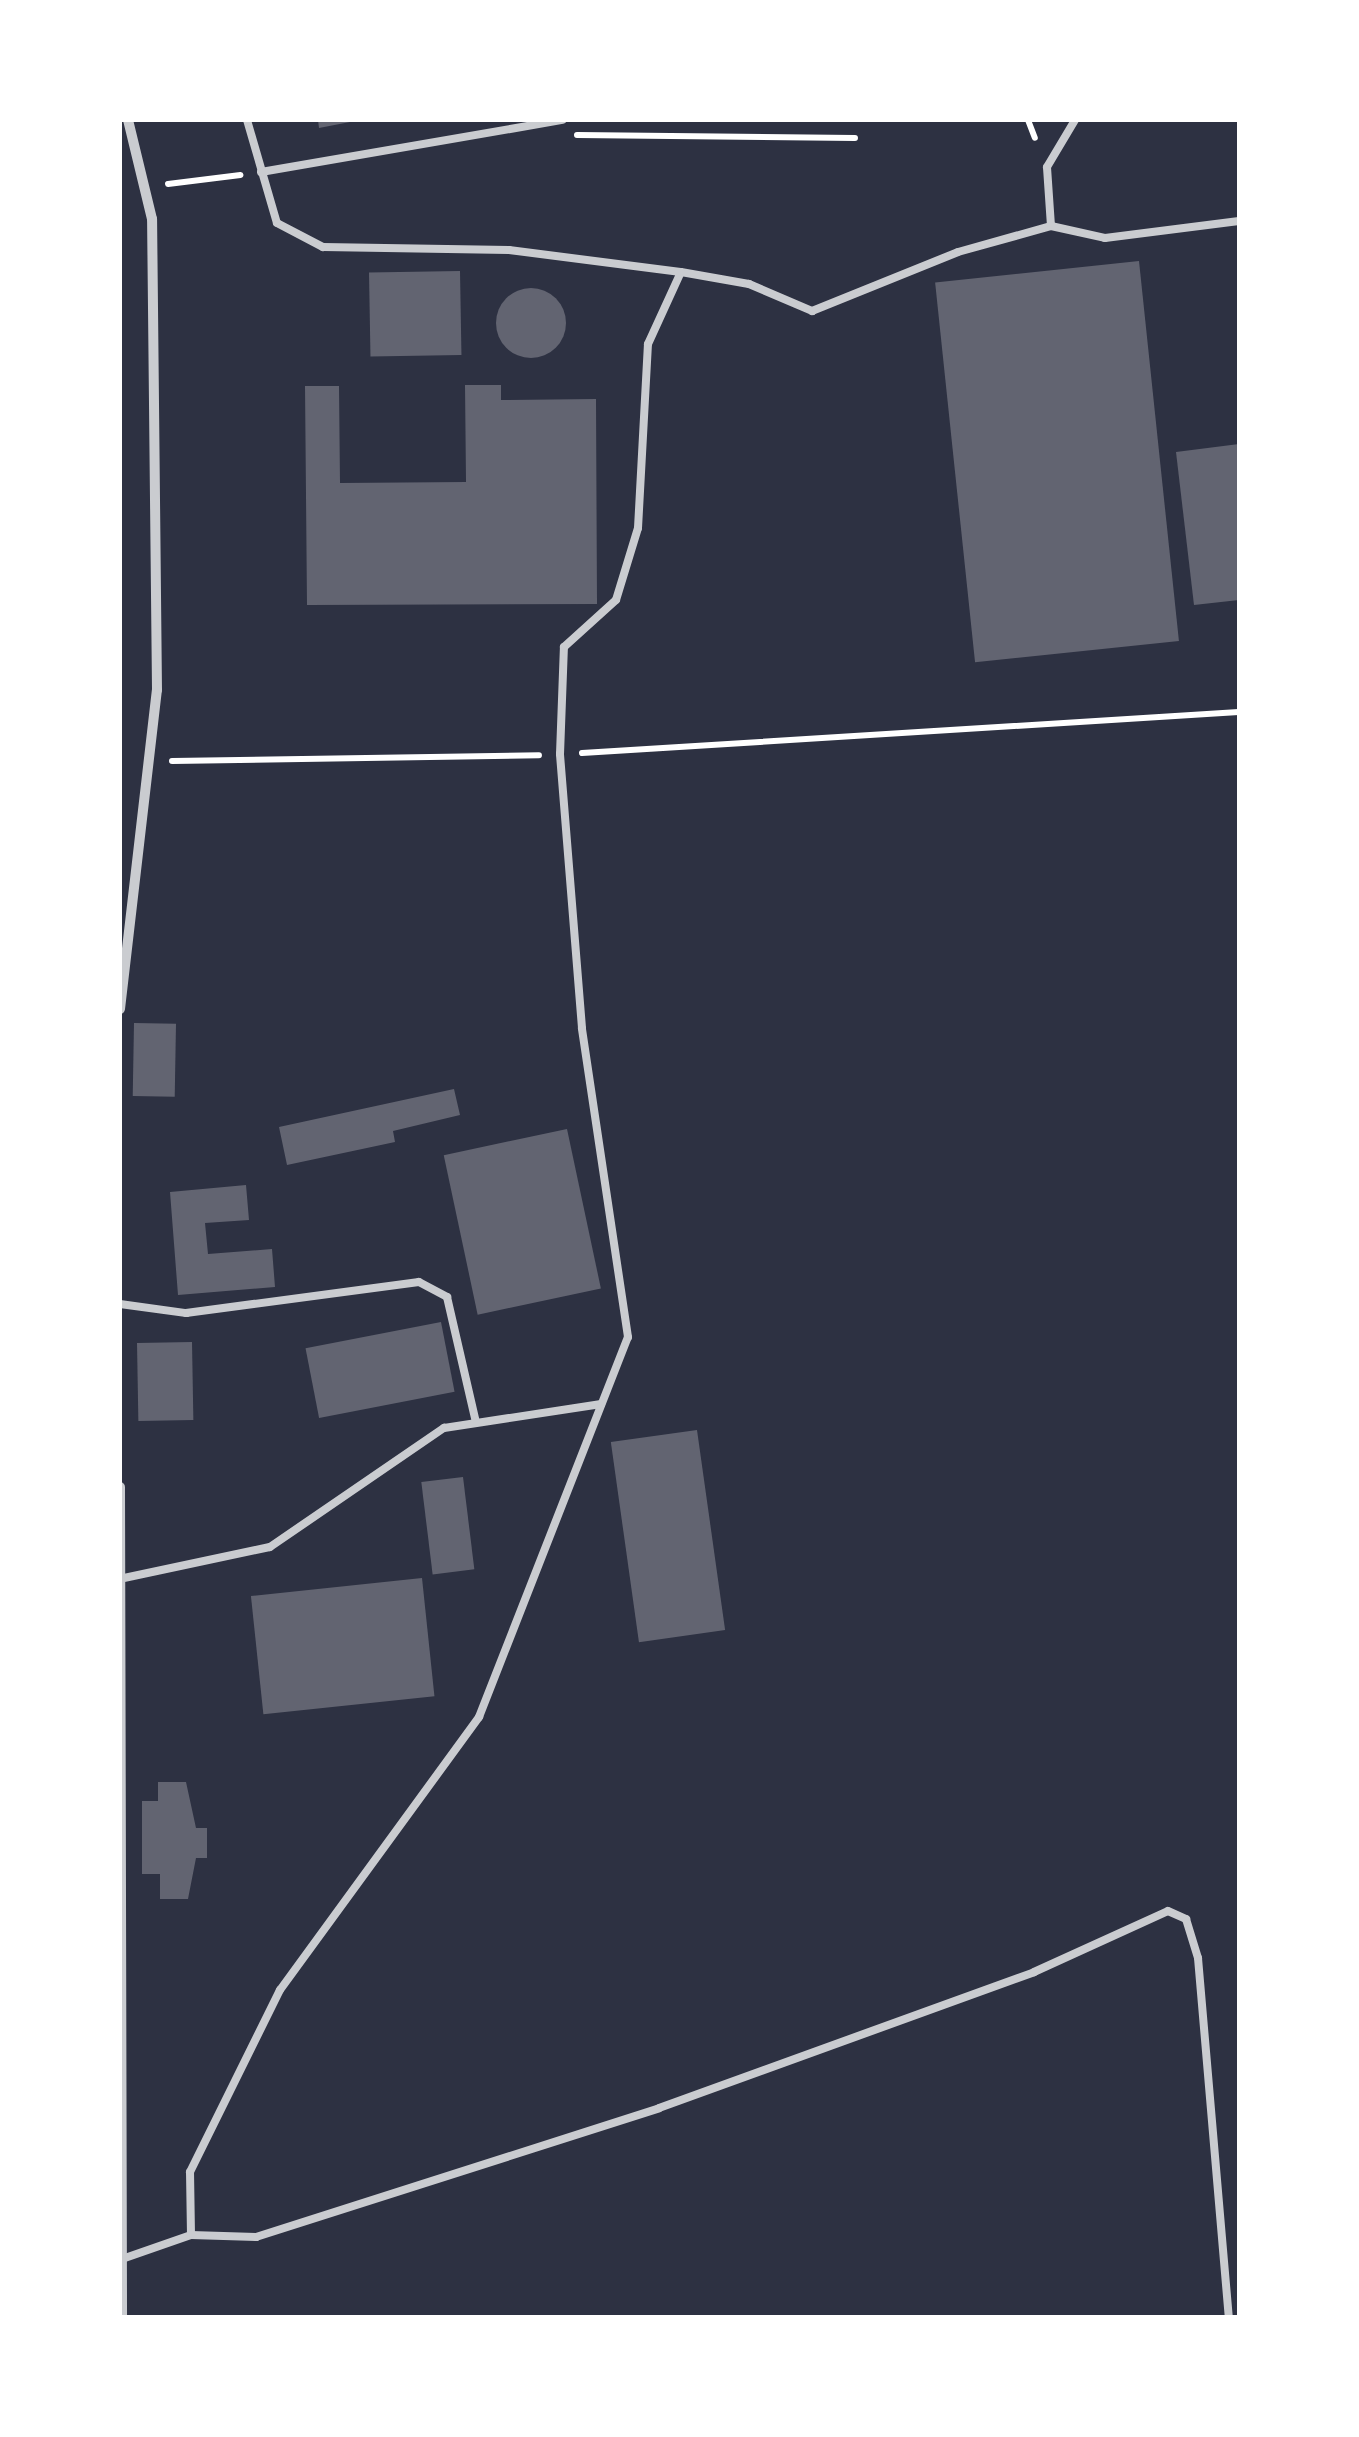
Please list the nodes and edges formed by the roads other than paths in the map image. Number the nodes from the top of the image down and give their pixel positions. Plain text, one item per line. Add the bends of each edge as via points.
1 (128, 120) edge
2 (247, 120) edge
3 (563, 120) edge
4 (1075, 120) edge
5 (261, 172) junction
6 (1239, 221) edge
7 (1052, 226) junction
8 (681, 272) junction
9 (120, 1008) edge
10 (120, 1304) edge
11 (602, 1404) junction
12 (476, 1424) junction
13 (120, 1488) edge
14 (124, 1578) junction
15 (191, 2234) junction
16 (122, 2259) edge
17 (122, 2317) edge
18 (1229, 2317) edge

1 - 9 street via 147,187 153,762
2 - 5 lane
3 - 5 lane
4 - 7 lane via 1047,167
5 - 8 lane via 277,223 322,247 509,250
6 - 7 lane via 1105,238
7 - 8 lane via 958,252 812,311 749,284
8 - 11 lane via 648,344 638,528 616,600 564,647 560,754 582,1028 628,1338
10 - 12 lane via 186,1313 419,1282 447,1297
11 - 12 lane
11 - 15 lane via 479,1718 280,1990 190,2172
12 - 14 lane via 400,1452 270,1547
13 - 14 street
14 - 16 street
15 - 16 lane
15 - 18 lane via 256,2237 658,2108 1034,1972 1168,1911 1186,1919 1198,1958
16 - 17 street

